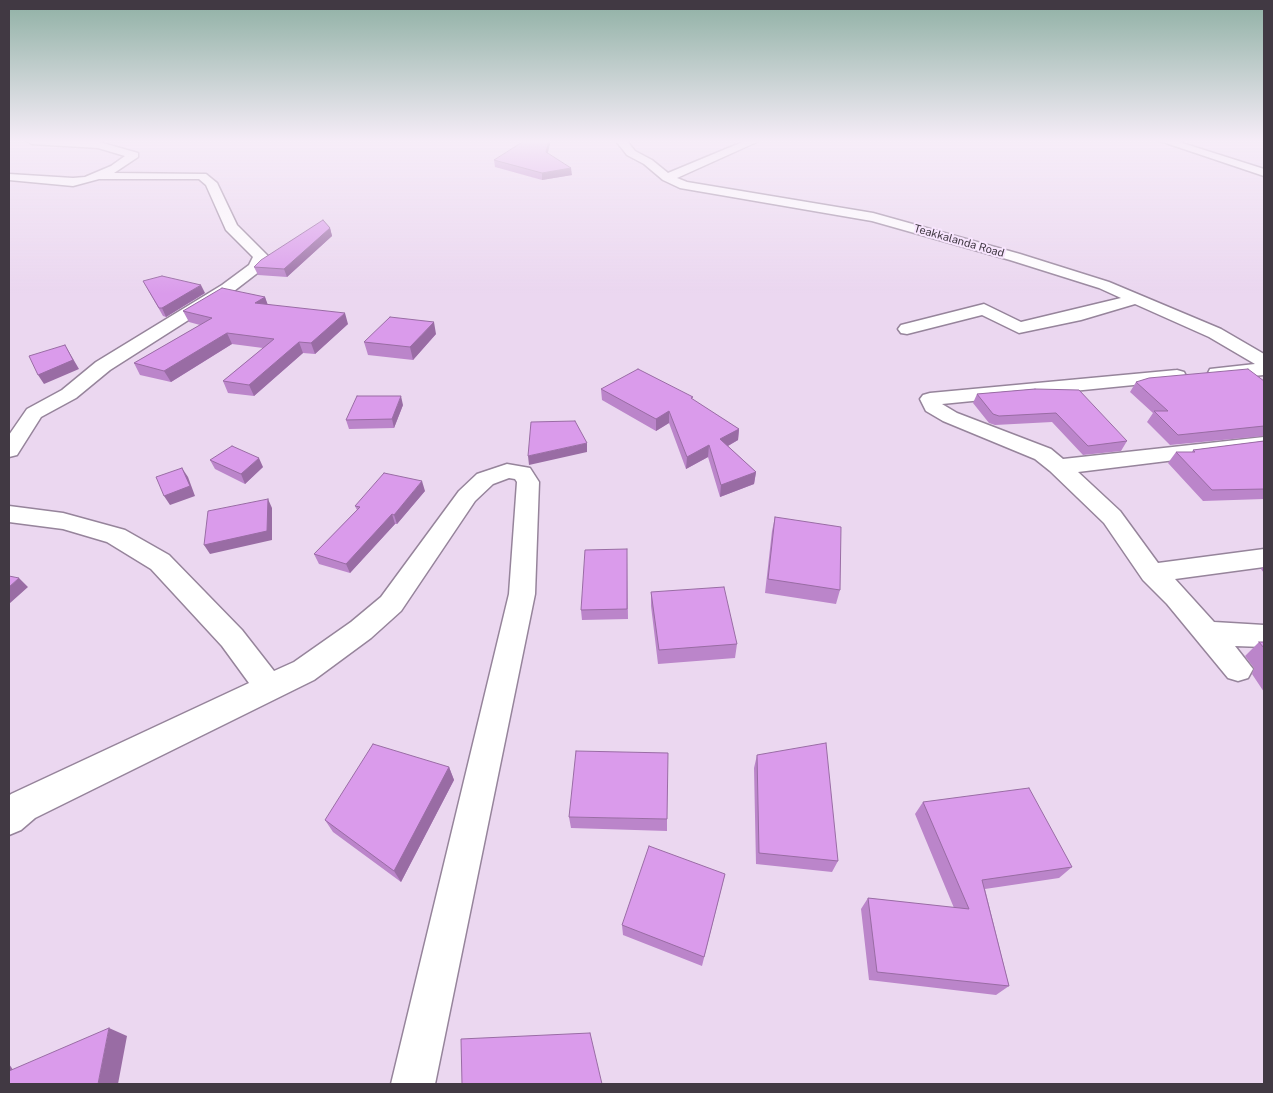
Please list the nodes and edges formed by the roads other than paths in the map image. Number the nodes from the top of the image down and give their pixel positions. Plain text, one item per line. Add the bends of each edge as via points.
1 (215, 192) edge
2 (715, 192) edge
3 (1135, 299) junction
4 (907, 329) dead end
5 (1264, 362) edge
6 (1264, 369) edge
7 (1264, 444) edge
8 (9, 450) edge
9 (1058, 466) junction
10 (9, 514) edge
11 (1264, 558) edge
12 (1152, 573) junction
13 (1208, 633) junction
14 (1264, 636) edge
15 (1238, 669) dead end
16 (269, 687) junction
17 (9, 818) edge
18 (413, 1084) edge

1 - 8 street via 231,227 261,256 255,268 103,366 69,394 34,413
2 - 3 street, Teakkalanda Road via 873,217 1104,285
3 - 4 street via 1019,328 984,309
3 - 5 street, Teakkalanda Road via 1215,333
6 - 9 street via 930,399 934,407 950,417 1043,454
7 - 9 street
9 - 12 street via 1112,516
10 - 16 street via 63,521 116,536 160,562 232,638
11 - 12 street
12 - 13 street
13 - 14 street
13 - 15 street
16 - 17 street via 23,806
16 - 18 street via 304,671 391,604 467,496 485,479 507,471 522,473 528,482 522,594

